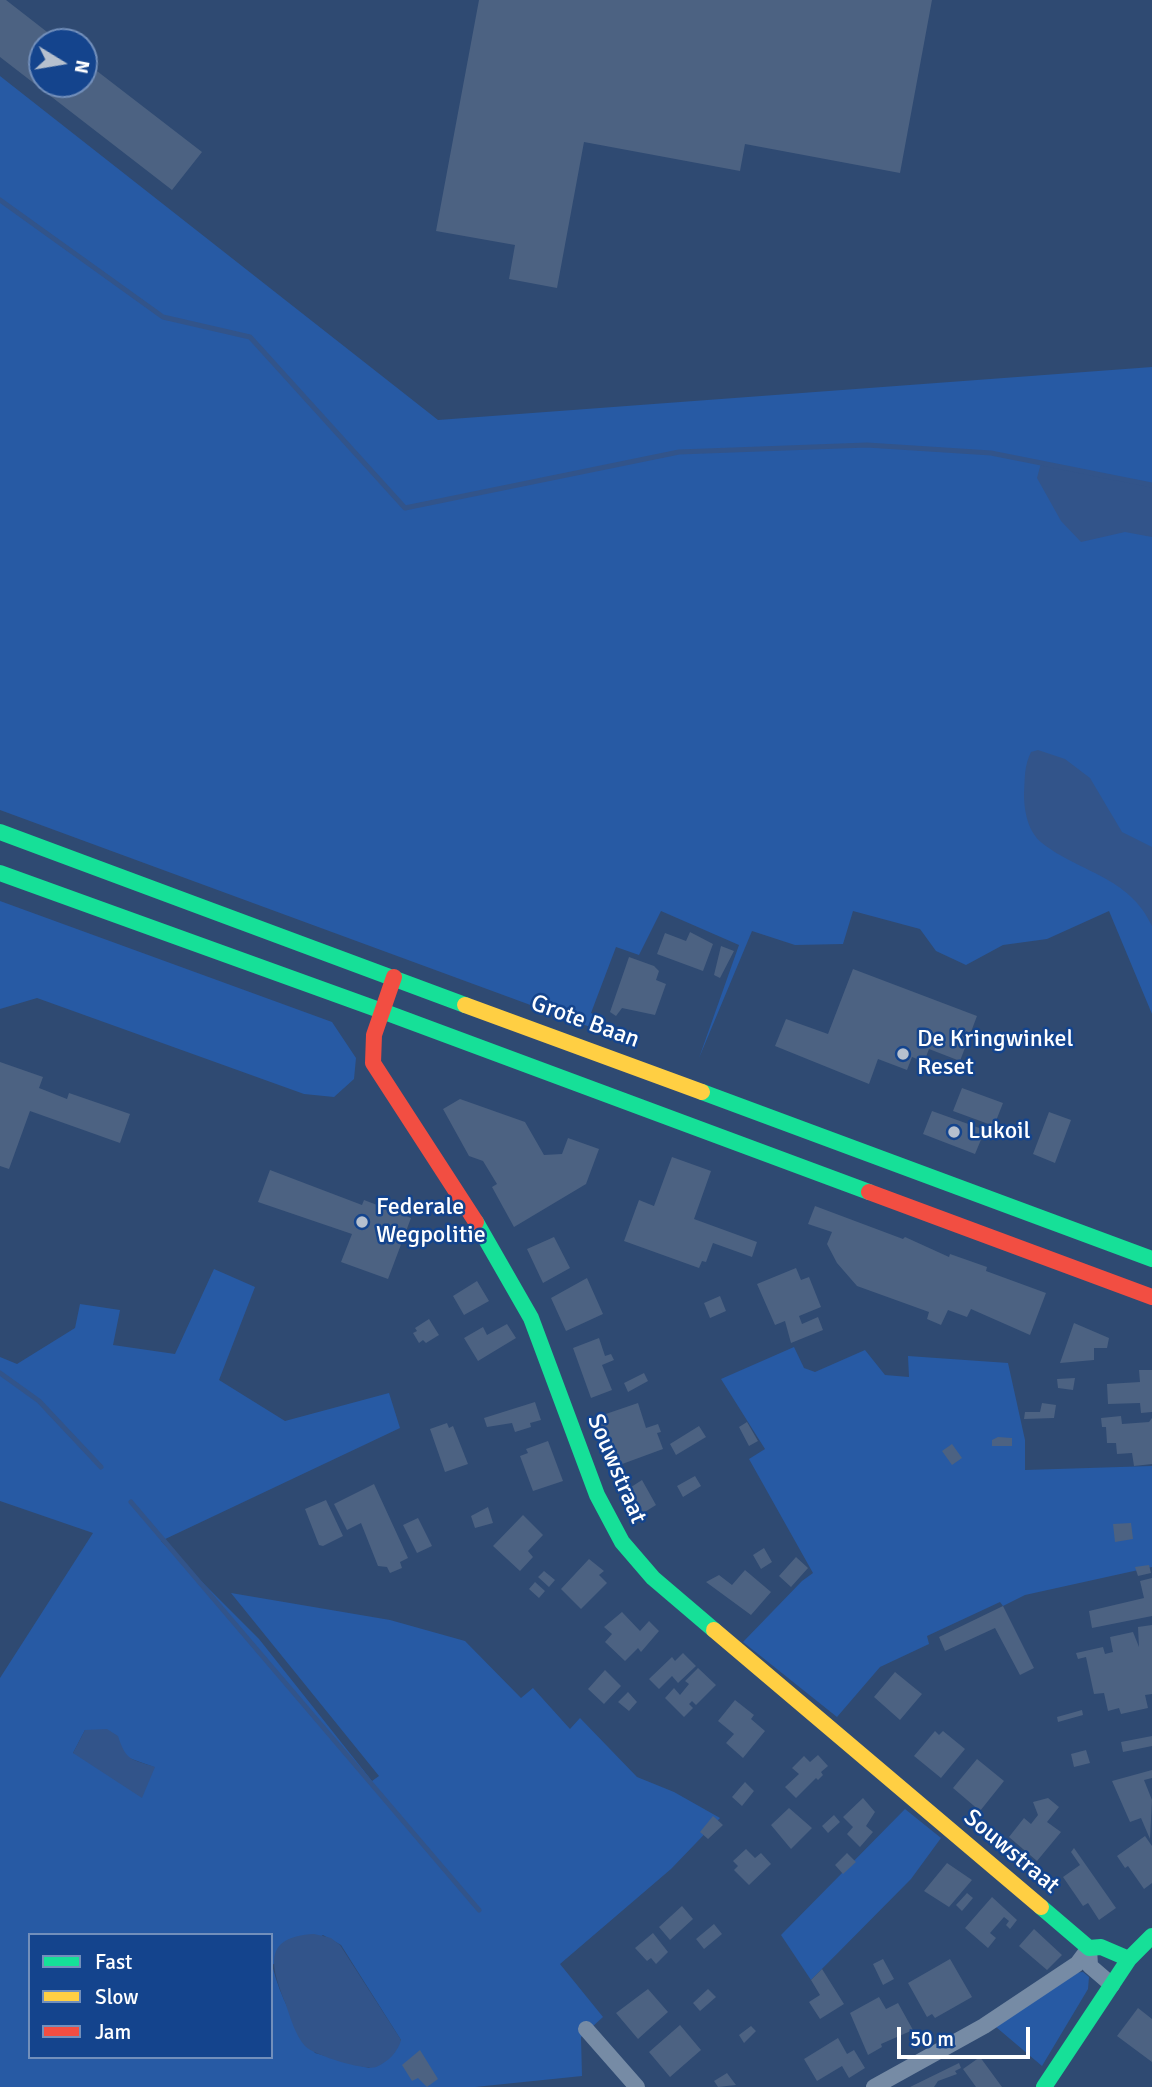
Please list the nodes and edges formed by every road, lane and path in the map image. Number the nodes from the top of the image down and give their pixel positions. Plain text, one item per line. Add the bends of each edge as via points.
1 (0, 832) edge
2 (0, 873) edge
3 (394, 977) junction
4 (382, 1011) junction
5 (1152, 1259) edge
6 (1152, 1297) edge
7 (1152, 1936) edge
8 (1089, 1948) junction
9 (1129, 1959) junction
10 (1111, 1985) junction
11 (586, 2029) dead end
12 (1051, 2083) edge
13 (636, 2087) edge
14 (874, 2087) edge

1 - 3 main road, Grote Baan
2 - 4 main road
3 - 4 main road, Souwstraat
3 - 5 main road, Grote Baan
4 - 6 main road
4 - 8 main road, Souwstraat via 373,1035 373,1063 494,1250 531,1318 597,1495 622,1542 653,1577
7 - 9 main road
8 - 9 main road, Souwstraat via 1101,1947
8 - 10 street, Souwstraat via 1090,1966
8 - 14 street via 1077,1964 984,2026
9 - 10 main road
10 - 12 main road
11 - 13 street

